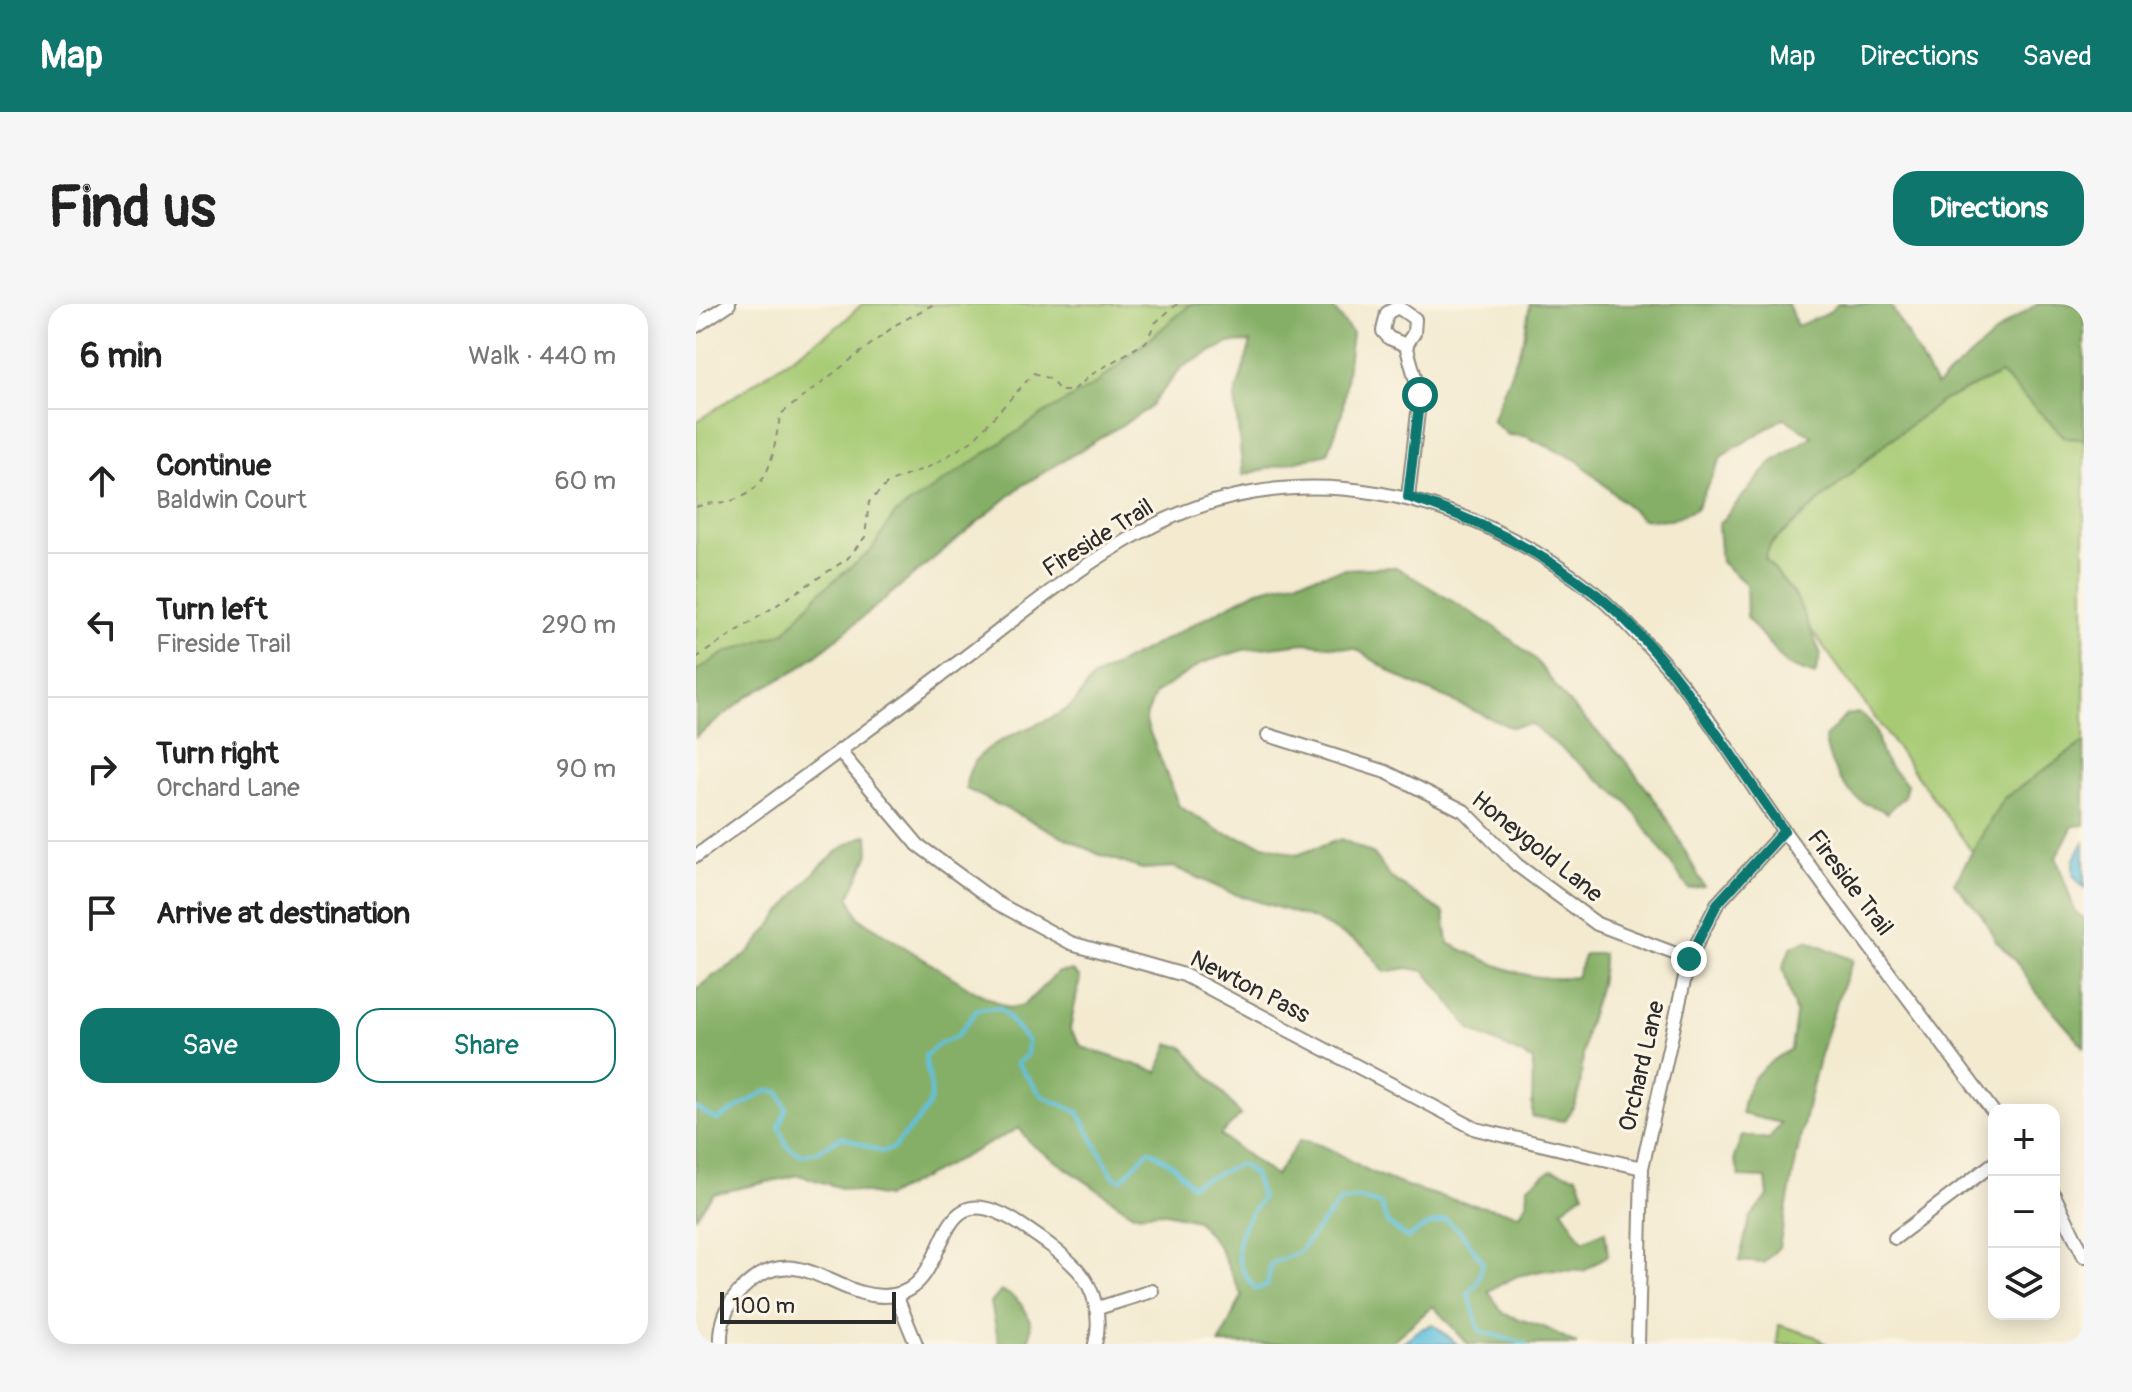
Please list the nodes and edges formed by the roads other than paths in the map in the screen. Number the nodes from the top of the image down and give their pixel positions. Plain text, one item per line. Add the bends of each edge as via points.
1 (729, 304) edge
2 (696, 326) edge
3 (1406, 345) dead end
4 (1408, 497) junction
5 (1268, 735) dead end
6 (840, 752) junction
7 (1784, 831) junction
8 (696, 856) edge
9 (1689, 959) junction
10 (1988, 1105) edge
11 (1642, 1168) junction
12 (1988, 1168) edge
13 (2060, 1207) edge
14 (1895, 1238) dead end
15 (2084, 1256) edge
16 (763, 1258) dead end
17 (769, 1271) junction
18 (1152, 1291) dead end
19 (896, 1295) junction
20 (1098, 1308) junction
21 (719, 1344) edge
22 (916, 1344) edge
23 (1095, 1344) edge
24 (1638, 1344) edge

1 - 2 street
3 - 4 street via 1420,395
4 - 6 street, Fireside Trail via 1326,487 1242,495 1199,506 1069,579
4 - 7 street, Fireside Trail via 1527,546 1598,596 1665,664
5 - 9 street, Honeygold Lane via 1386,772 1464,811 1517,865 1597,924
6 - 8 street, Fireside Trail
6 - 11 street, Newton Pass via 918,845 997,903 1071,943 1184,975 1476,1129
7 - 9 street, Orchard Lane via 1717,904
7 - 10 street, Fireside Trail
9 - 11 street, Orchard Lane
11 - 24 street, Orchard Lane
12 - 14 street
13 - 15 street
16 - 17 street
17 - 19 street via 801,1267 863,1296
17 - 21 street via 738,1293 726,1311
18 - 20 street
19 - 20 street via 930,1267 944,1228 961,1212 978,1207 996,1209 1061,1252 1083,1276
19 - 22 street
20 - 23 street

